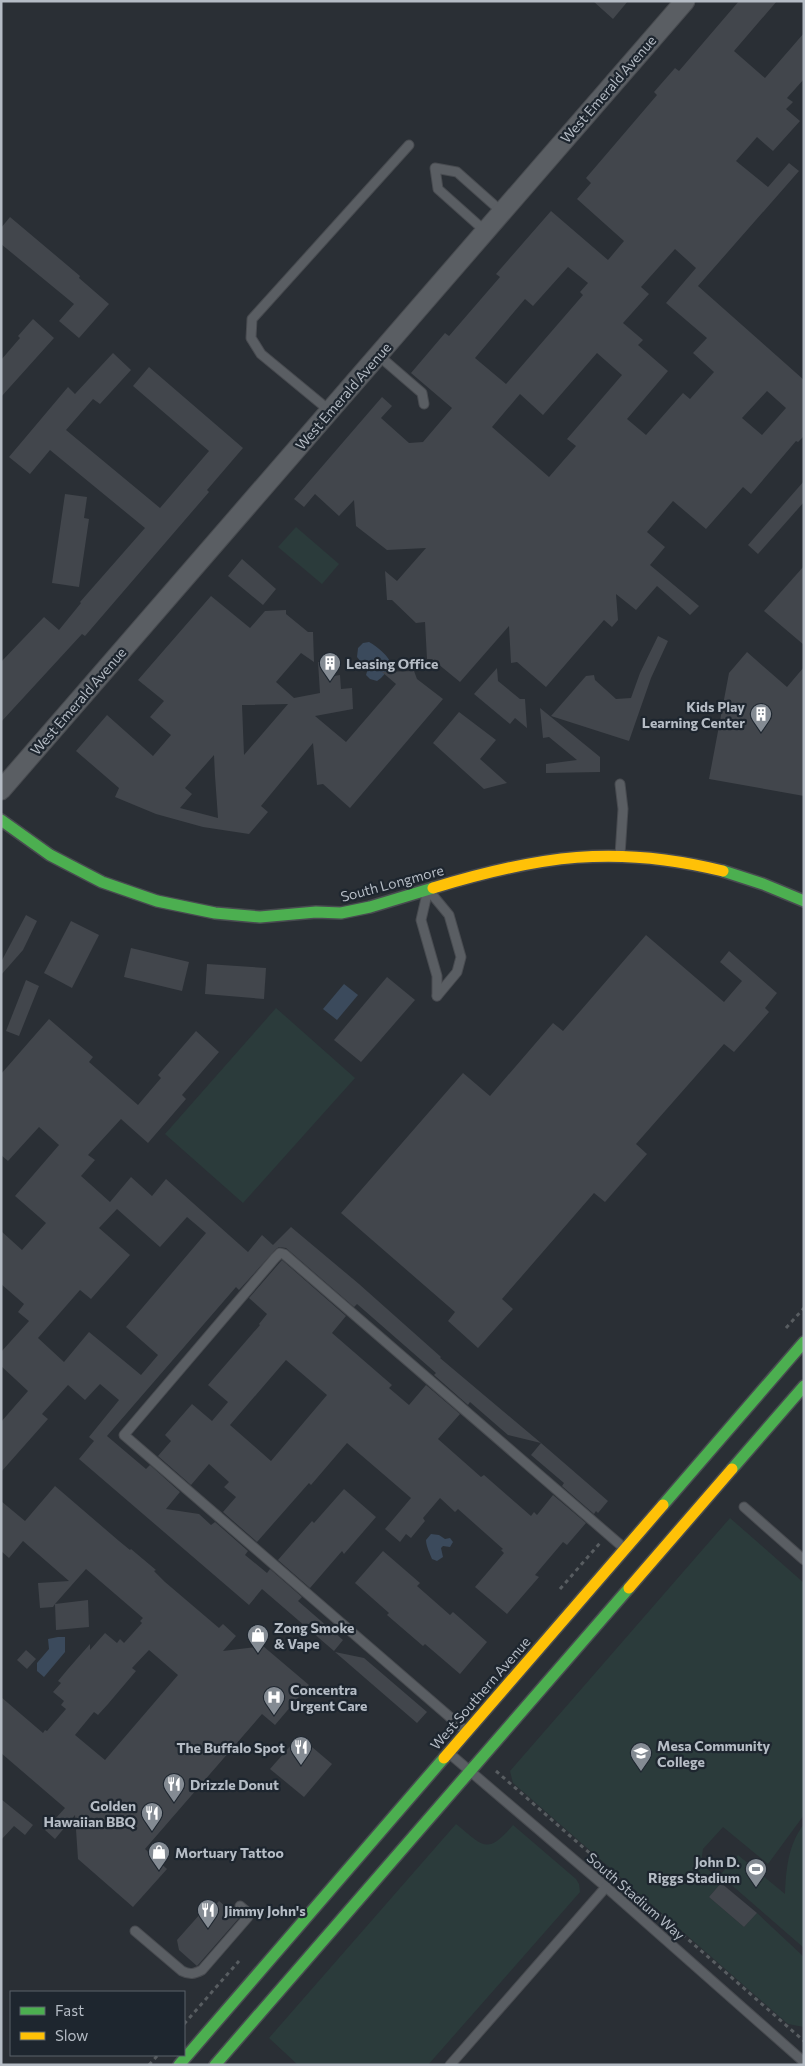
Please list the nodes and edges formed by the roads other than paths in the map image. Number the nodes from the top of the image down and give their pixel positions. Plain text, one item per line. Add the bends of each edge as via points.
1 (685, 1) edge
2 (409, 145) dead end
3 (502, 212) junction
4 (485, 232) junction
5 (378, 355) junction
6 (424, 404) dead end
7 (330, 411) junction
8 (620, 784) dead end
9 (1, 790) edge
10 (1, 820) edge
11 (620, 855) junction
12 (428, 890) junction
13 (804, 901) edge
14 (804, 1342) edge
15 (804, 1386) edge
16 (744, 1507) dead end
17 (625, 1548) junction
18 (804, 1560) edge
19 (466, 1732) junction
20 (448, 1752) junction
21 (470, 1770) junction
22 (606, 1887) junction
23 (240, 1906) dead end
24 (135, 1930) dead end
25 (804, 2062) edge
26 (219, 2063) edge
27 (179, 2065) edge
28 (450, 2065) edge

1 - 3 street, West Emerald Avenue
2 - 7 lane via 252,319 251,338 261,354
3 - 4 street, West Emerald Avenue
3 - 4 lane via 457,172 435,168 438,190
4 - 5 street, West Emerald Avenue
5 - 6 lane via 422,393
5 - 7 street, West Emerald Avenue
7 - 9 street, West Emerald Avenue
8 - 11 lane via 623,809
10 - 12 main road, South Longmore via 47,854 99,881 183,909 265,917 324,911 339,913
11 - 12 main road, South Longmore via 539,860
11 - 13 main road, South Longmore via 698,863 749,877
12 - 12 lane via 421,920 437,976 437,996 457,972 461,957 448,915
14 - 17 main road, West Southern Avenue
15 - 21 main road via 744,1448
16 - 18 lane
17 - 19 main road, West Southern Avenue
17 - 19 lane via 282,1252 126,1431 125,1437
19 - 20 main road, West Southern Avenue
20 - 21 lane, South Stadium Way
20 - 27 main road, West Southern Avenue
21 - 22 lane, South Stadium Way
21 - 26 main road
22 - 25 lane, South Stadium Way
22 - 28 lane
23 - 24 lane via 248,1917 202,1970 194,1974 182,1971

